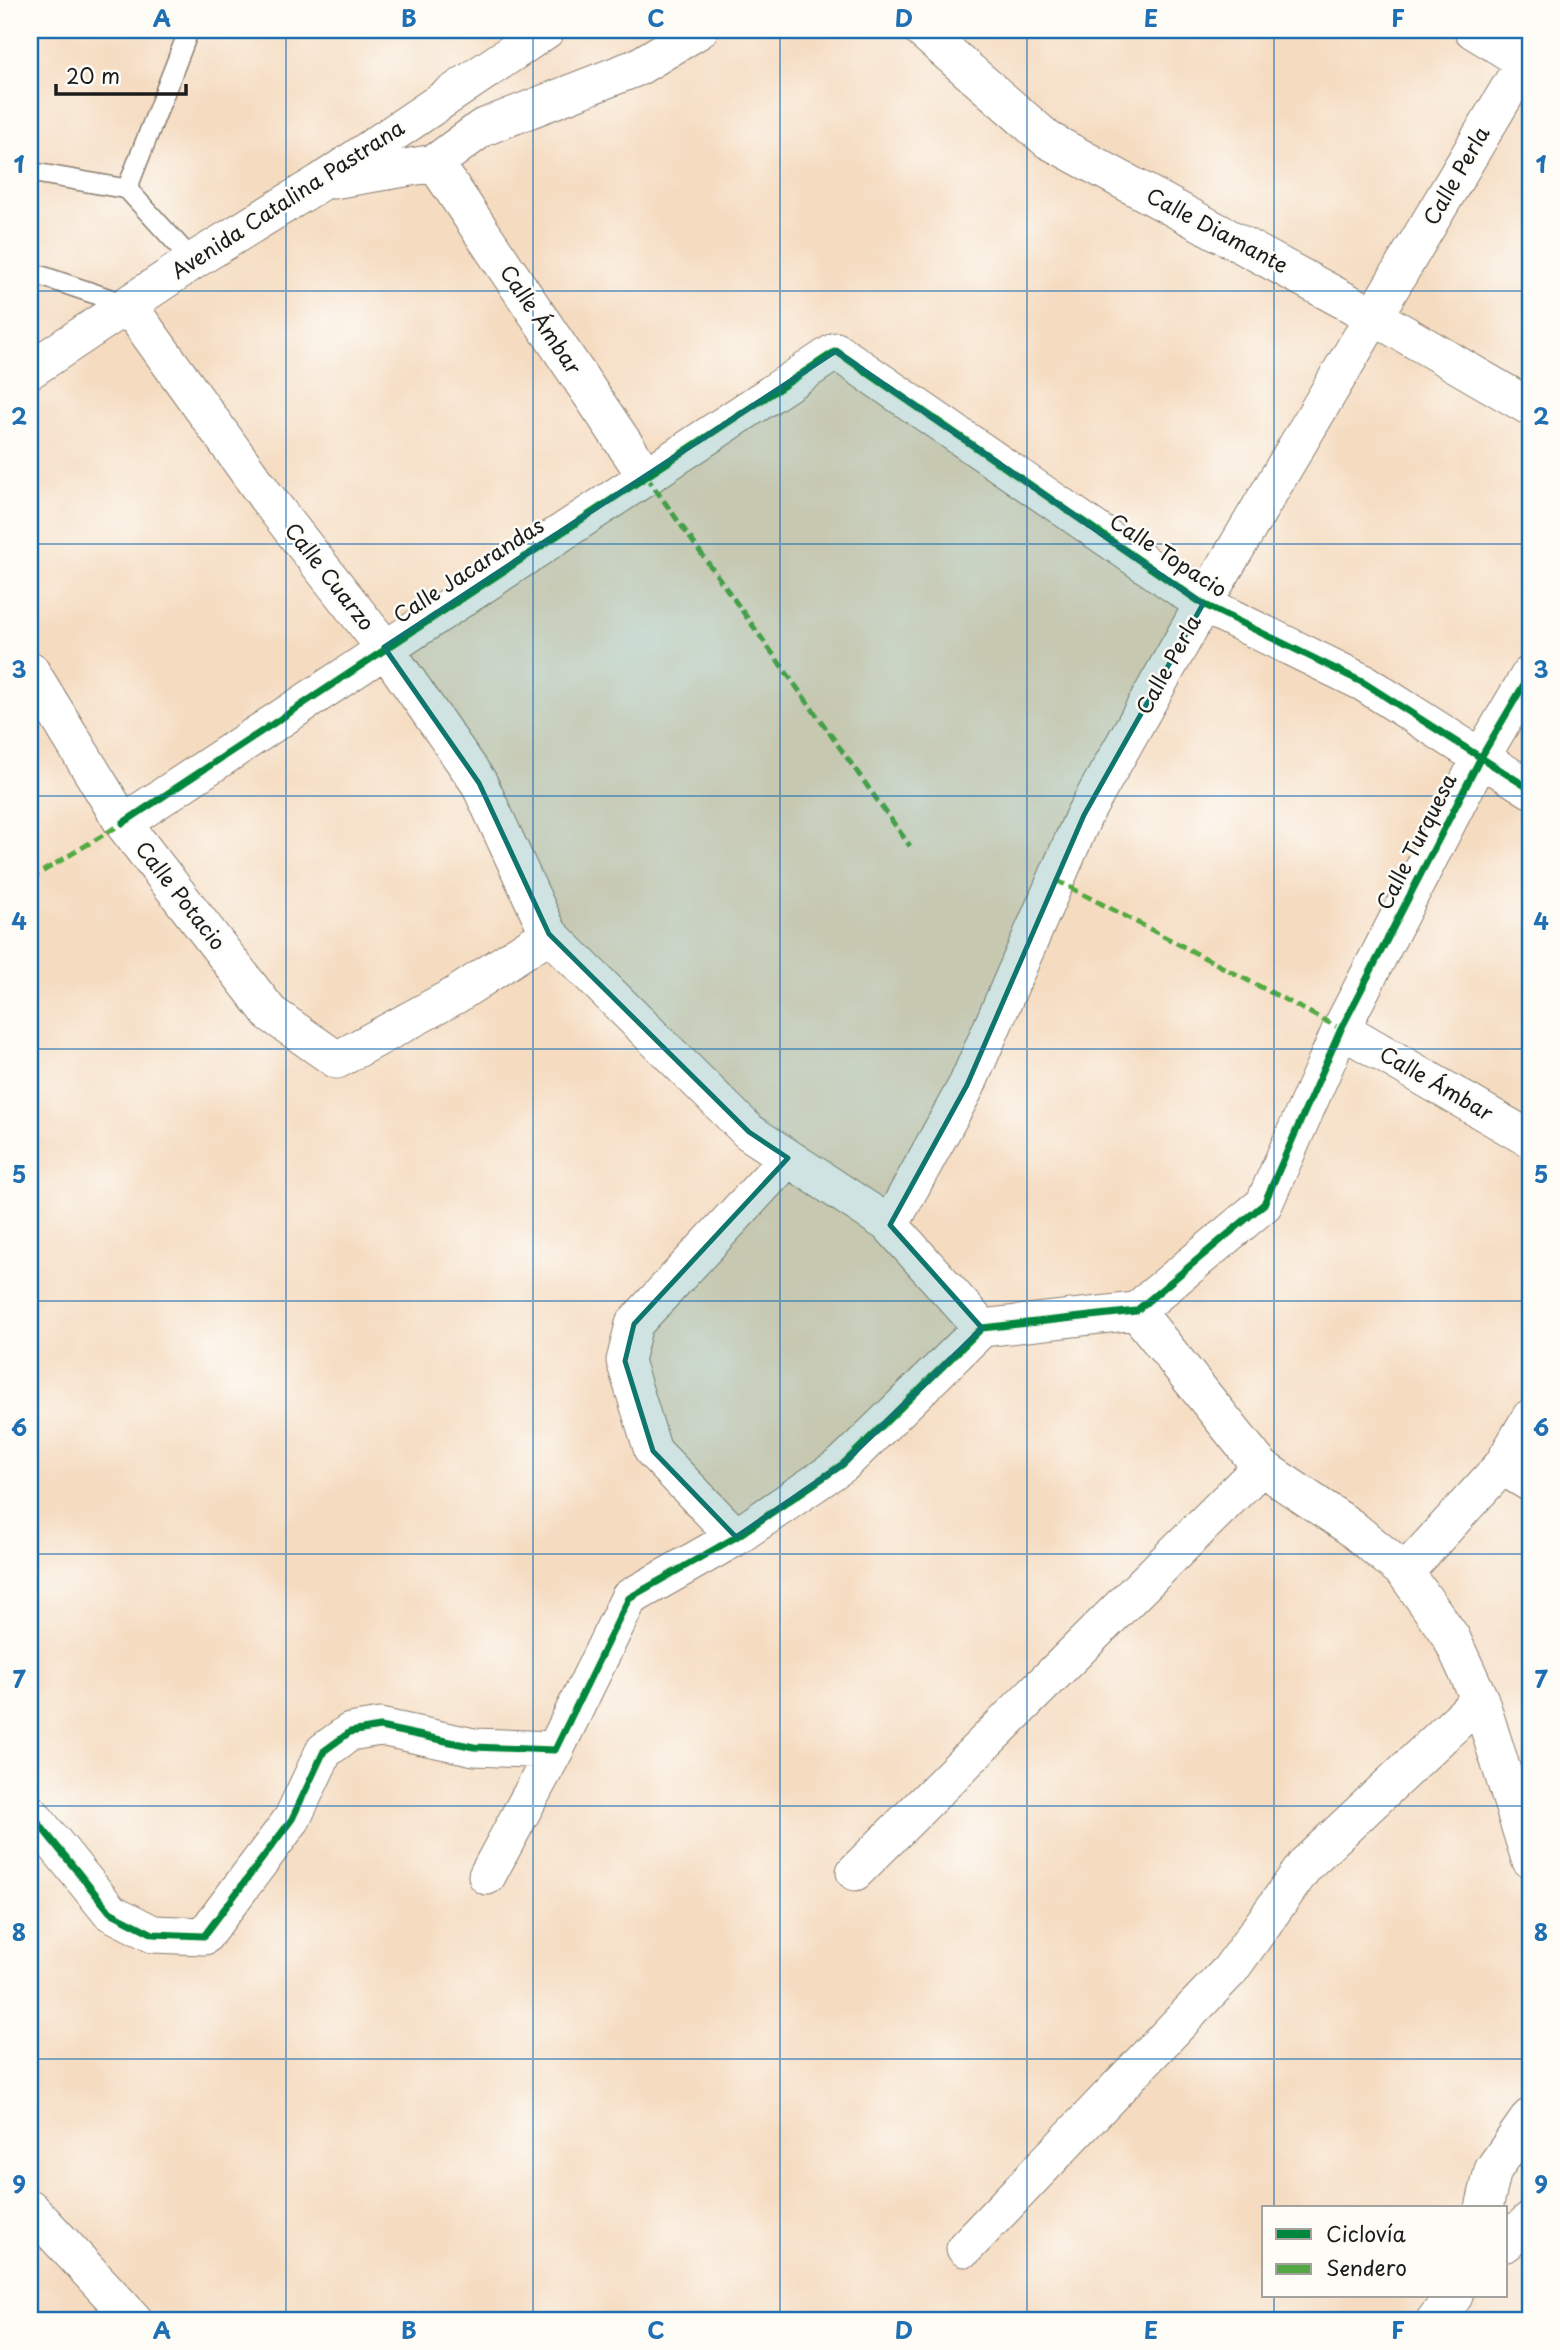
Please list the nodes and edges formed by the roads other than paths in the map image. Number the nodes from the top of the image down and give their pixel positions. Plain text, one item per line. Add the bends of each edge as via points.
1 (189, 30) edge
2 (546, 30) edge
3 (699, 30) edge
4 (922, 30) edge
5 (1473, 30) edge
6 (1528, 60) edge
7 (435, 163) junction
8 (30, 172) edge
9 (321, 182) junction
10 (127, 190) junction
11 (193, 261) junction
12 (30, 272) edge
13 (128, 305) junction
14 (1375, 317) junction
15 (836, 351) joint
16 (30, 370) edge
17 (1530, 407) edge
18 (646, 476) junction
19 (1203, 604) junction
20 (384, 648) junction
21 (30, 670) edge
22 (1530, 674) edge
23 (1480, 759) junction
24 (1530, 789) edge
25 (123, 823) junction
26 (549, 934) junction
27 (1341, 1029) junction
28 (1530, 1139) edge
29 (788, 1158) junction
30 (890, 1225) junction
31 (1136, 1311) junction
32 (982, 1328) junction
33 (1530, 1418) edge
34 (1261, 1468) junction
35 (1516, 1474) edge
36 (736, 1537) junction
37 (1405, 1572) junction
38 (1480, 1700) junction
39 (555, 1750) junction
40 (30, 1812) edge
41 (1530, 1859) edge
42 (855, 1871) dead end
43 (487, 1876) dead end
44 (1530, 2118) edge
45 (1485, 2206) edge
46 (30, 2208) edge
47 (1530, 2220) edge
48 (1508, 2241) edge
49 (965, 2248) dead end
50 (1452, 2298) edge
51 (134, 2320) edge
52 (1435, 2320) edge

1 - 10 lane
2 - 9 street, Avenida Catalina Pastrana
3 - 7 street via 638,67 482,128
4 - 14 street, Calle Diamante via 1048,140
5 - 6 street
6 - 14 street, Calle Perla
7 - 9 street
7 - 18 street, Calle Ámbar
8 - 10 lane
9 - 11 street, Avenida Catalina Pastrana
10 - 11 lane
11 - 13 street, Avenida Catalina Pastrana
12 - 13 lane
13 - 16 street, Avenida Catalina Pastrana
13 - 20 street, Calle Cuarzo via 267,498
14 - 17 street, Calle Diamante
14 - 19 street, Calle Perla
15 - 18 street, Calle Jacarandas
15 - 19 street, Calle Topacio
18 - 20 street, Calle Jacarandas
19 - 23 street, Calle Topacio via 1364,683
19 - 30 street, Calle Perla via 1084,814 967,1085
20 - 25 street, Calle Jacarandas
20 - 26 street, Calle Cuarzo via 479,783
21 - 25 street, Calle Potacio
22 - 23 street, Calle Turquesa
23 - 24 street, Calle Topacio
23 - 27 street, Calle Turquesa
25 - 26 street, Calle Potacio via 270,1013 337,1060 456,995
26 - 29 street via 749,1132
27 - 28 street, Calle Ámbar
27 - 31 street, Calle Turquesa via 1264,1204
29 - 30 street
29 - 36 street via 634,1324 625,1361 653,1451
30 - 32 street
31 - 32 street
31 - 34 street
32 - 36 street via 843,1464
33 - 35 street
34 - 37 street via 1349,1526
34 - 42 street
35 - 37 street
36 - 39 street via 629,1598
37 - 38 street via 1451,1637
38 - 41 street
38 - 49 street via 1306,1864 1230,1970
39 - 40 street via 474,1747 380,1727 350,1732 324,1751 292,1819 204,1936 153,1934 110,1912
39 - 43 street
44 - 45 street via 1493,2170
46 - 51 street
47 - 48 street
50 - 52 street

